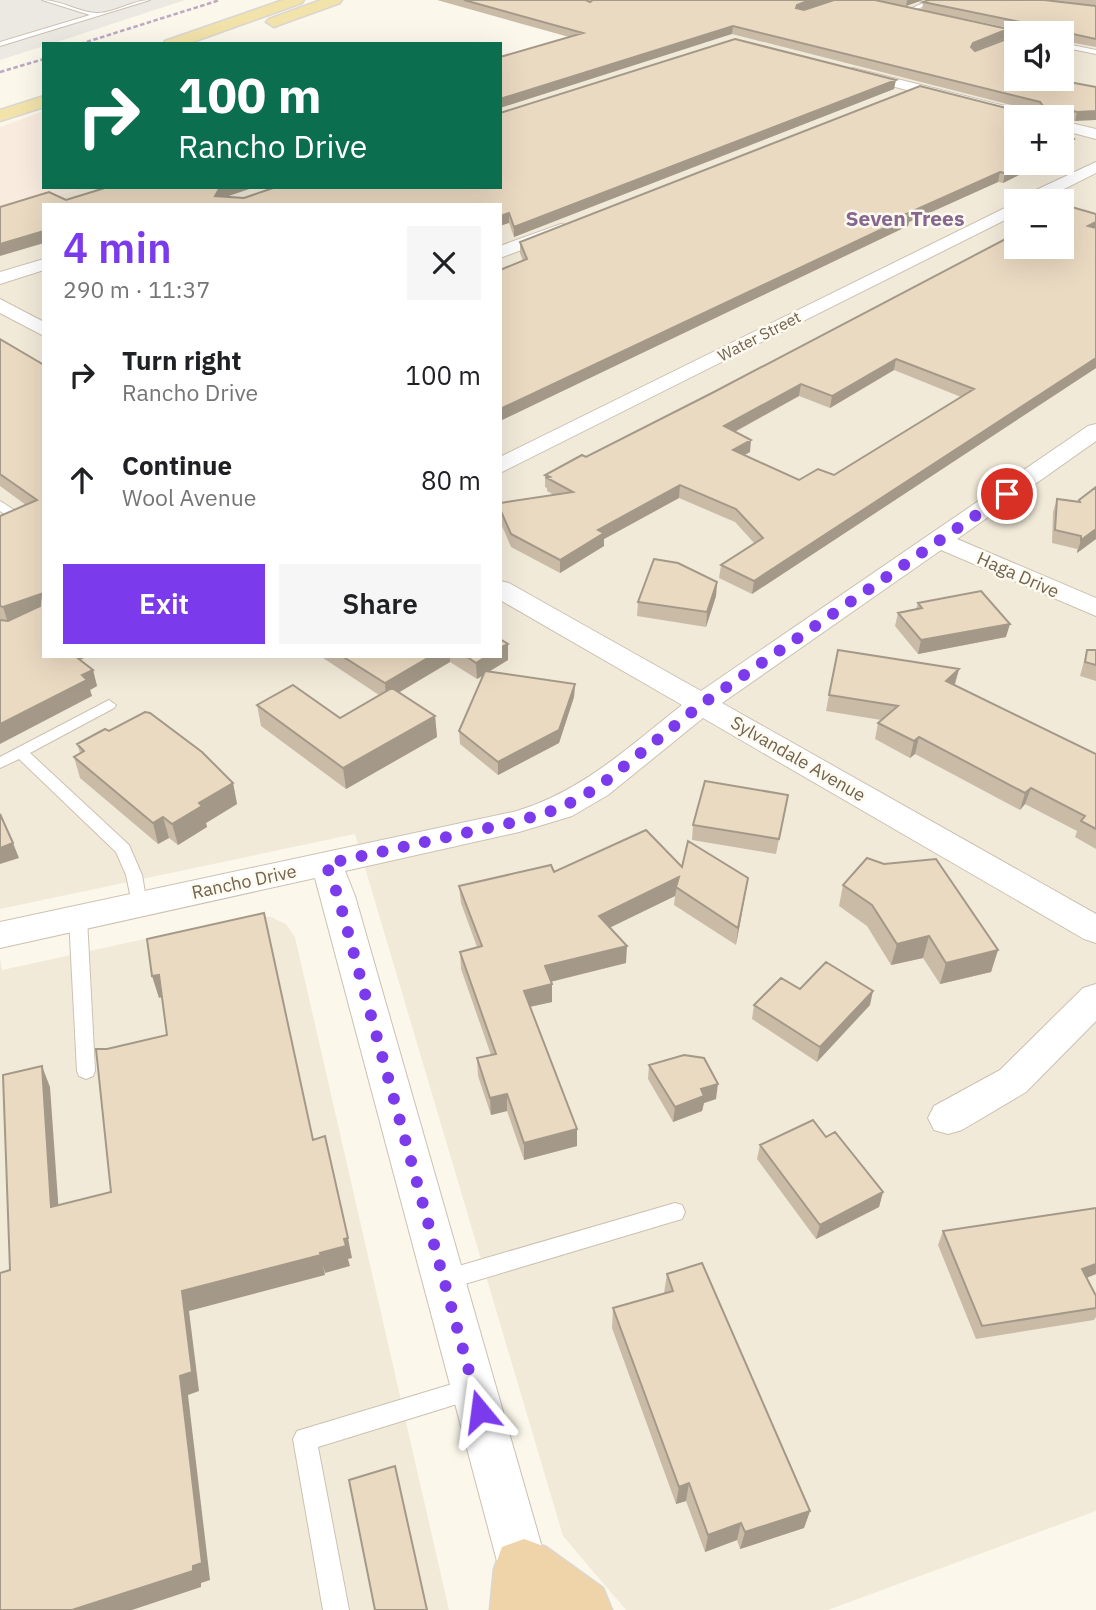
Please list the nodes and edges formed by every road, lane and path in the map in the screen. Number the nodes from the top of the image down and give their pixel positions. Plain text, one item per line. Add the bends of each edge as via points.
1 (45, 0) edge
2 (148, 0) edge
3 (298, 0) edge
4 (335, 0) edge
5 (937, 0) edge
6 (894, 9) edge
7 (905, 12) junction
8 (916, 14) edge
9 (97, 15) junction
10 (976, 27) edge
11 (1004, 34) edge
12 (176, 42) edge
13 (220, 42) edge
14 (1, 44) edge
15 (1074, 47) edge
16 (1096, 52) edge
17 (838, 68) edge
18 (42, 87) edge
19 (917, 88) junction
20 (891, 98) edge
21 (0, 100) edge
22 (42, 102) edge
23 (1004, 110) edge
24 (0, 116) edge
25 (1074, 128) edge
26 (1096, 134) edge
27 (1096, 167) edge
28 (1051, 189) edge
29 (1004, 213) edge
30 (579, 222) edge
31 (502, 252) edge
32 (42, 265) edge
33 (0, 278) edge
34 (0, 305) edge
35 (42, 329) edge
36 (1096, 431) edge
37 (502, 465) edge
38 (0, 505) edge
39 (0, 525) edge
40 (940, 541) junction
41 (502, 590) edge
42 (1096, 608) edge
43 (702, 704) junction
44 (109, 705) dead end
45 (20, 752) junction
46 (0, 763) edge
47 (326, 864) junction
48 (139, 904) junction
49 (78, 918) junction
50 (1096, 930) edge
51 (0, 934) edge
52 (1096, 998) edge
53 (86, 1071) dead end
54 (948, 1118) dead end
55 (675, 1212) dead end
56 (442, 1281) junction
57 (474, 1389) junction
58 (526, 1596) edge
59 (336, 1610) edge
60 (581, 1610) edge

1 - 9 lane
2 - 9 lane
3 - 12 main road
4 - 13 main road
5 - 7 lane
6 - 7 lane
7 - 8 lane
9 - 14 lane
10 - 11 lane
15 - 16 lane
17 - 19 street
18 - 21 main road
19 - 20 street
19 - 23 street
22 - 24 main road
25 - 26 street
27 - 28 street
29 - 37 street, Water Street
30 - 31 street
32 - 33 street
34 - 35 street
36 - 40 street, Rancho Drive
38 - 39 lane via 18,518
40 - 42 street, Haga Drive
40 - 43 street, Rancho Drive
41 - 43 street, Sylvandale Avenue
43 - 47 street, Rancho Drive via 597,788 561,808
43 - 50 street, Sylvandale Avenue
44 - 45 lane
45 - 46 lane
45 - 48 lane via 122,849 135,876
47 - 48 street, Rancho Drive
47 - 56 street
48 - 49 street, Rancho Drive
49 - 51 street, Rancho Drive
49 - 53 lane
52 - 54 street via 1013,1081
55 - 56 lane
56 - 57 street
57 - 58 street
57 - 59 lane via 305,1439
58 - 60 highway

